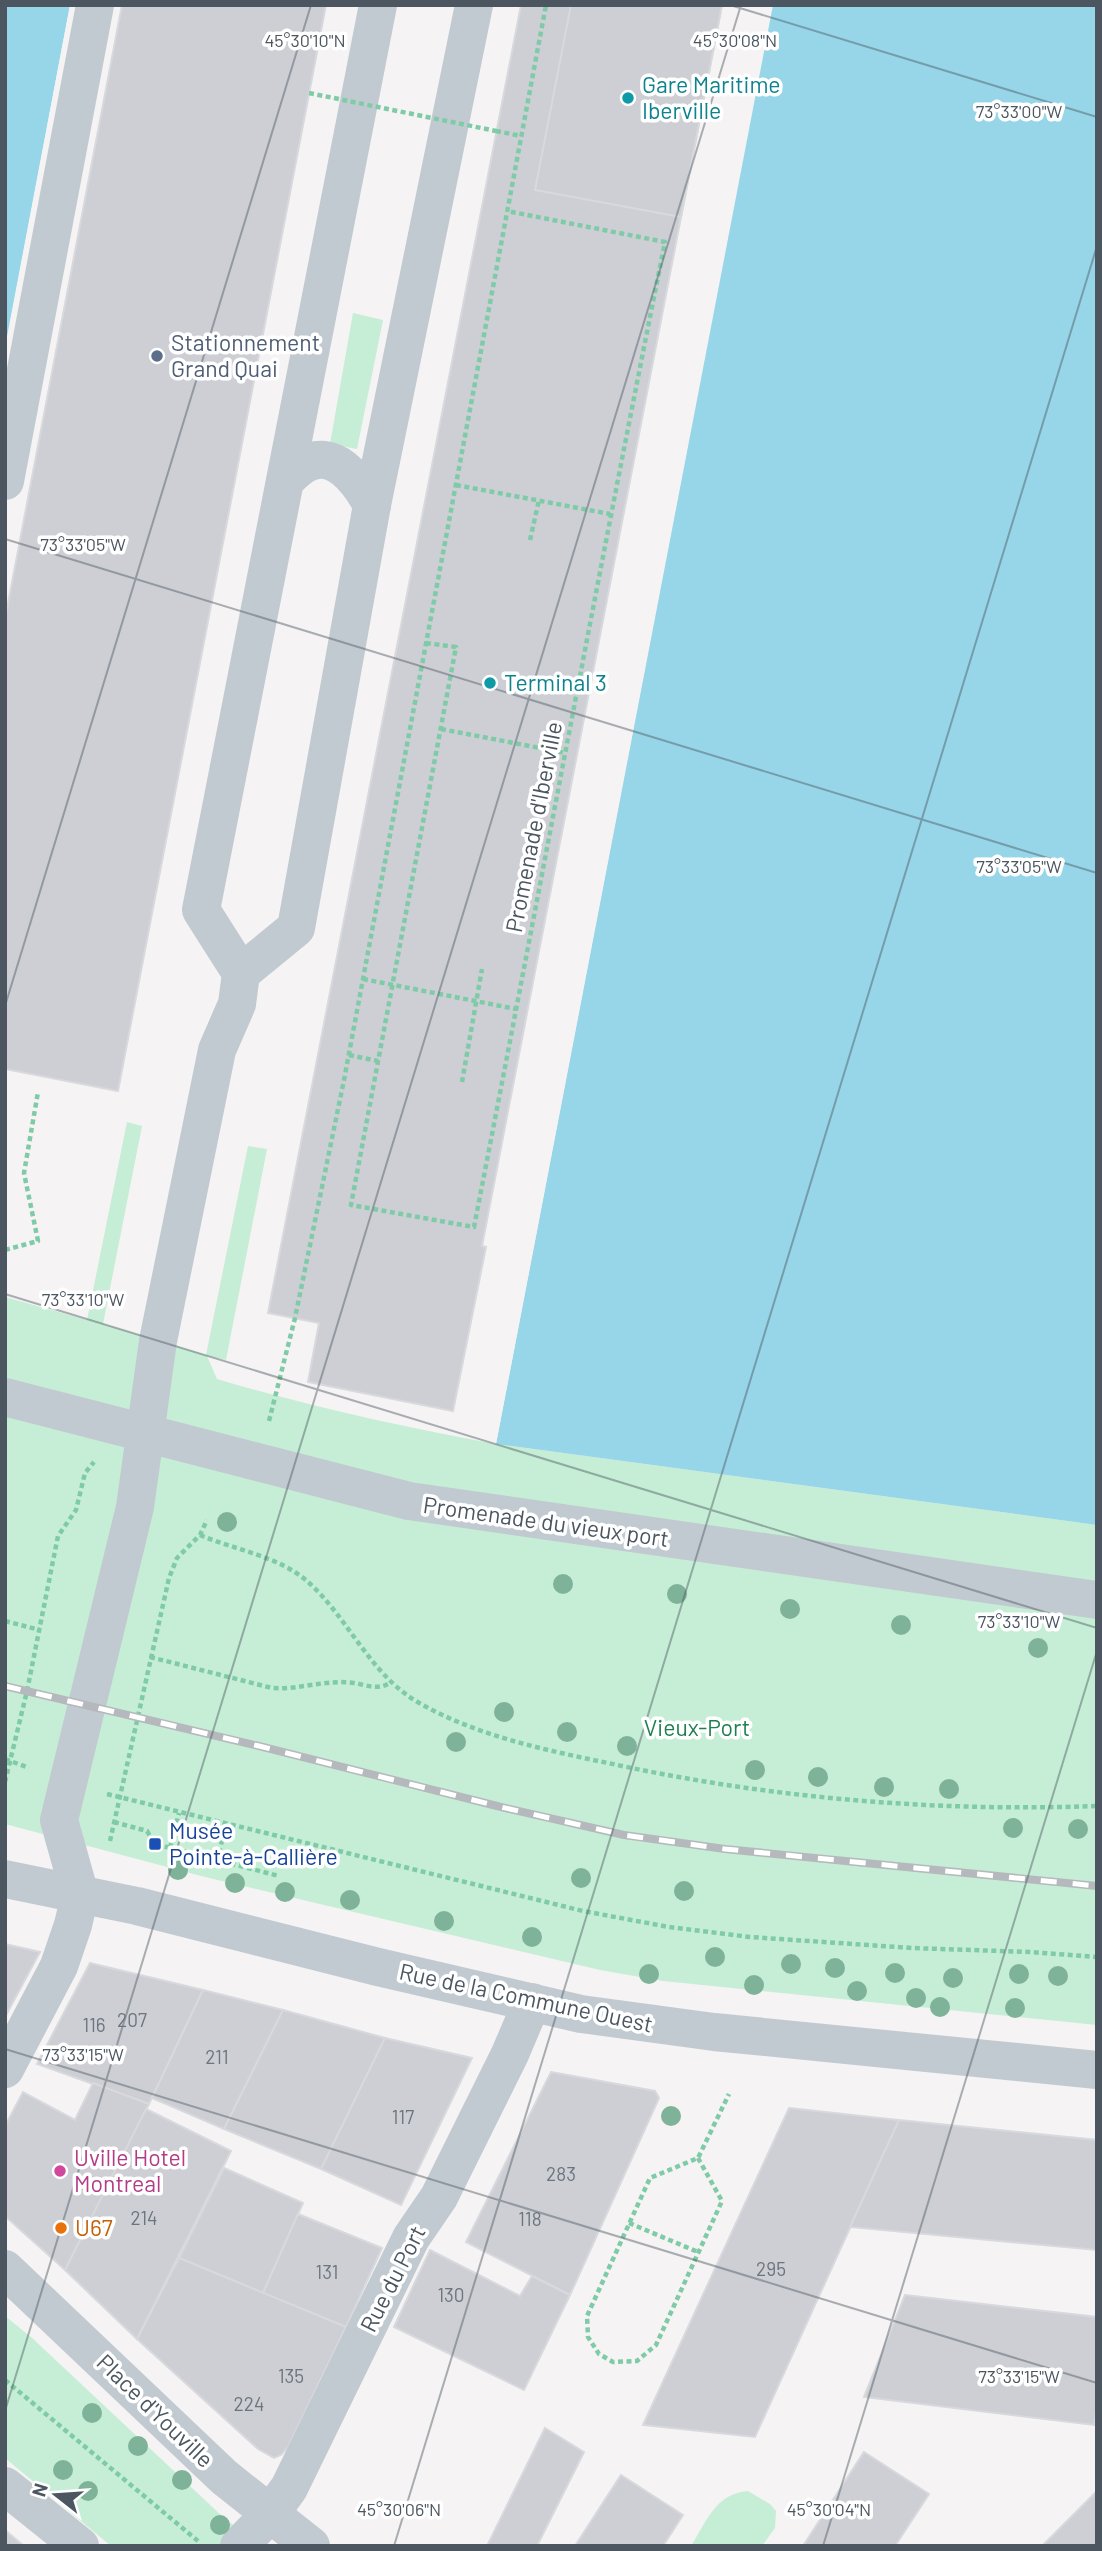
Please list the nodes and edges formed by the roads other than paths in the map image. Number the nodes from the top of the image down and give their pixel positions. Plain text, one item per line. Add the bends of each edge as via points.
1 (95, 5) edge
2 (378, 5) edge
3 (474, 5) edge
4 (5, 481) edge
5 (285, 481) junction
6 (372, 505) junction
7 (241, 972) junction
8 (5, 1397) edge
9 (146, 1434) junction
10 (1097, 1601) edge
11 (5, 1879) edge
12 (80, 1895) junction
13 (532, 2002) junction
14 (5, 2069) edge
15 (1097, 2070) edge
16 (5, 2269) edge
17 (5, 2486) edge
18 (270, 2514) junction
19 (80, 2546) edge
20 (239, 2546) edge
21 (311, 2546) edge

1 - 4 street
2 - 5 street
3 - 6 street
5 - 6 street via 304,464 319,460 335,463 360,482
5 - 7 street via 201,910
6 - 7 street via 296,928
7 - 9 street via 237,1004 217,1050 158,1341
8 - 9 street, Promenade du vieux port
9 - 10 street, Promenade du vieux port via 442,1507
9 - 12 street via 135,1507 59,1820
11 - 12 street, Rue de la Commune Ouest
12 - 13 street, Rue de la Commune Ouest
12 - 14 street via 59,1966
13 - 15 street, Rue de la Commune Ouest via 654,2025
13 - 18 street, Rue du Port via 439,2197 411,2238 289,2488
16 - 18 street, Place d'Youville via 224,2477
17 - 19 street
18 - 20 street, Rue du Port
18 - 21 street, Place d'Youville

